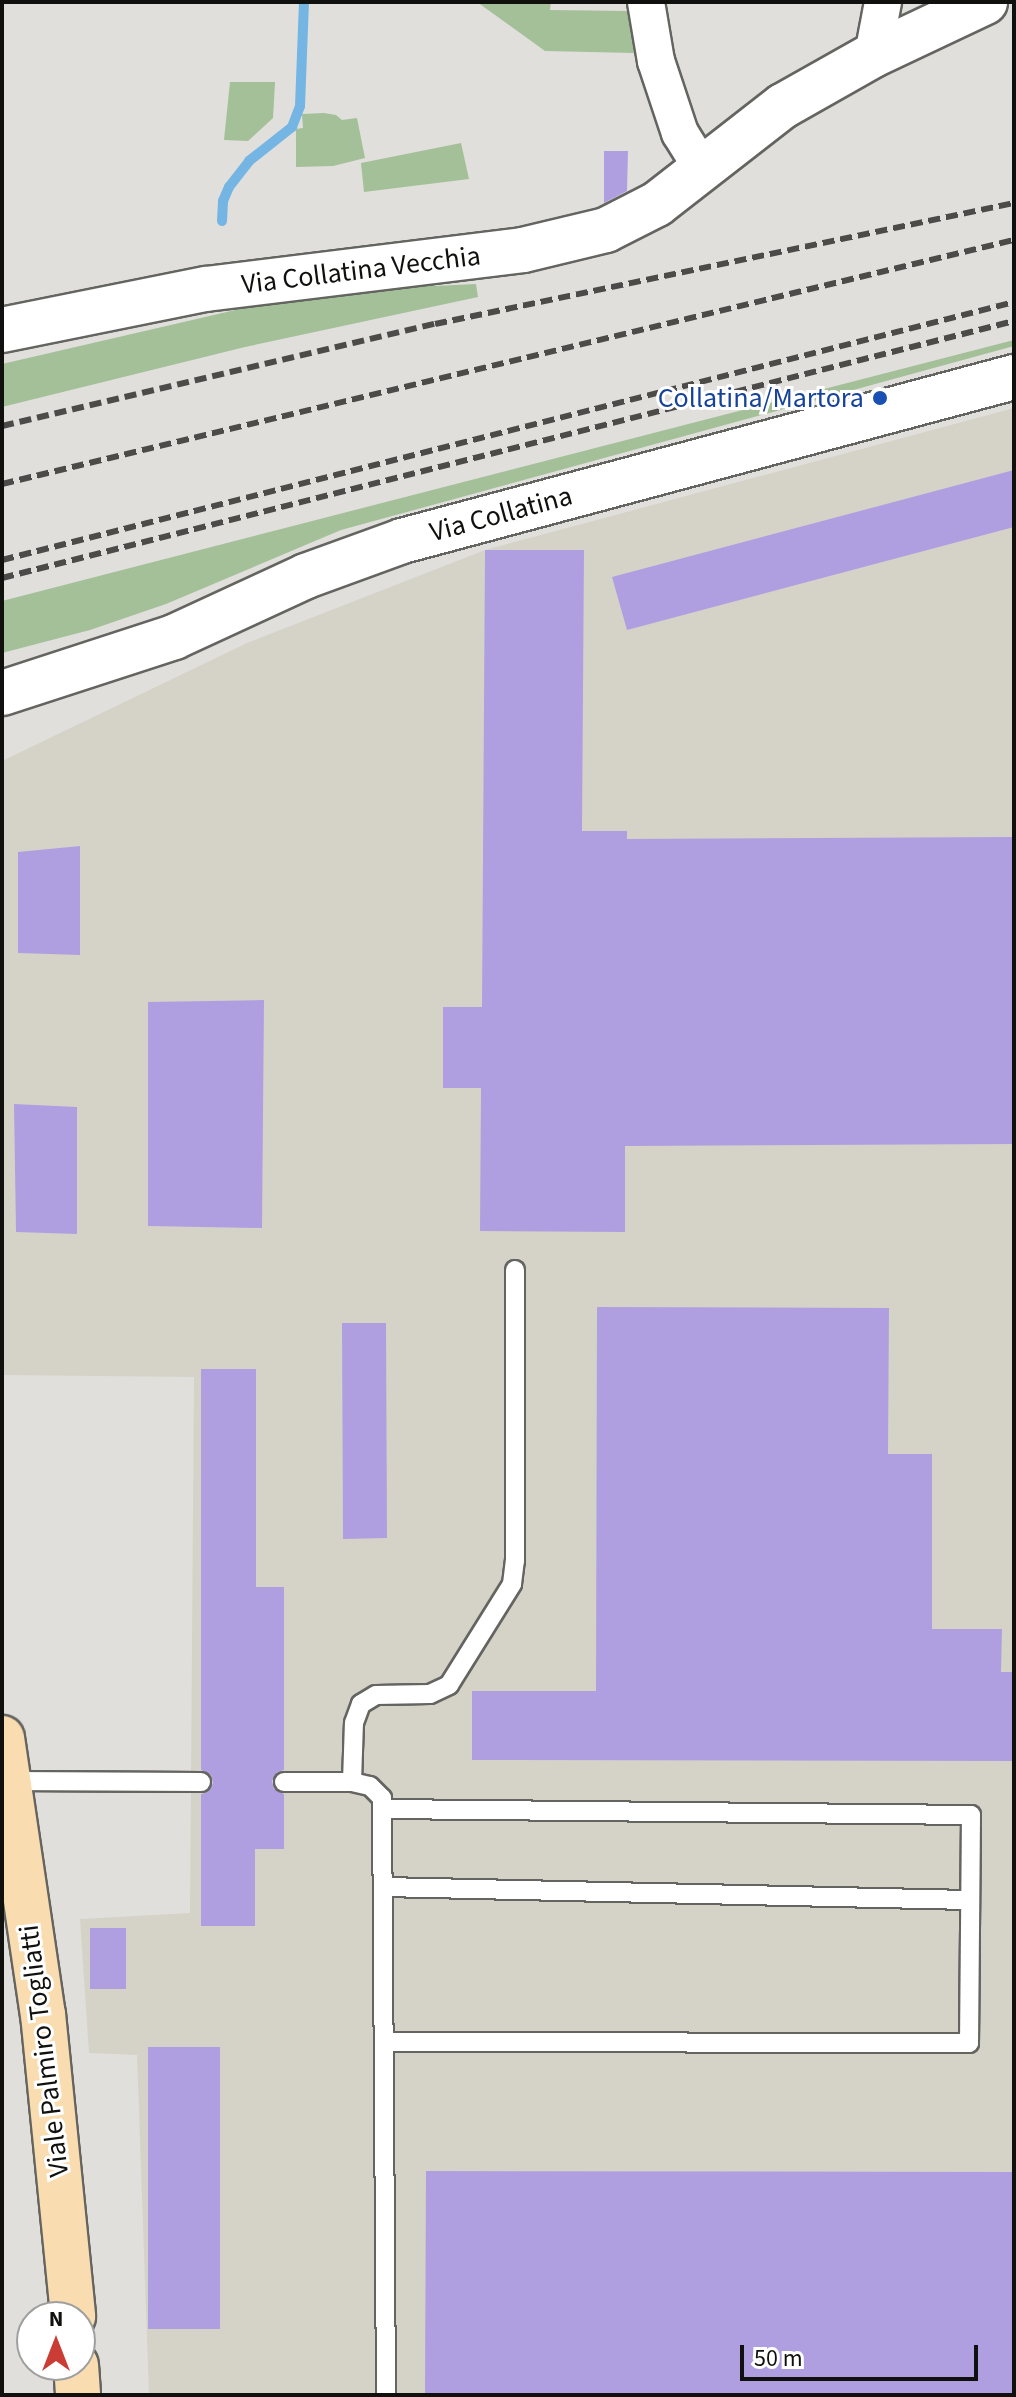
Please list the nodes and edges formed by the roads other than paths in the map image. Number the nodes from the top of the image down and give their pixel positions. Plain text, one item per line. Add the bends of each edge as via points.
1 (646, 2) edge
2 (883, 2) edge
3 (985, 2) edge
4 (873, 55) junction
5 (701, 167) junction
6 (2, 330) edge
7 (1014, 377) edge
8 (2, 693) edge
9 (515, 1270) dead end
10 (2, 1738) edge
11 (8, 1781) junction
12 (201, 1782) dead end
13 (284, 1782) dead end
14 (352, 1782) junction
15 (382, 1809) junction
16 (383, 1887) junction
17 (970, 1900) junction
18 (385, 2042) junction
19 (71, 2301) edge
20 (386, 2395) edge

1 - 5 street via 656,61 680,133
2 - 4 street
3 - 4 street, Via Collatina Vecchia
4 - 5 street, Via Collatina Vecchia via 783,106
5 - 6 street, Via Collatina Vecchia via 633,218 561,243 206,289
7 - 8 street, Via Collatina via 402,541 306,576 174,637
9 - 14 lane via 512,1584 449,1685 430,1694 376,1695 361,1704 354,1723
10 - 11 main road, Viale Palmiro Togliatti
11 - 12 lane
11 - 19 main road, Viale Palmiro Togliatti via 43,2014
13 - 14 lane
14 - 15 lane via 377,1791
15 - 16 lane
15 - 17 lane via 971,1815
16 - 17 lane
16 - 18 lane
17 - 18 lane via 969,2043
18 - 20 lane

